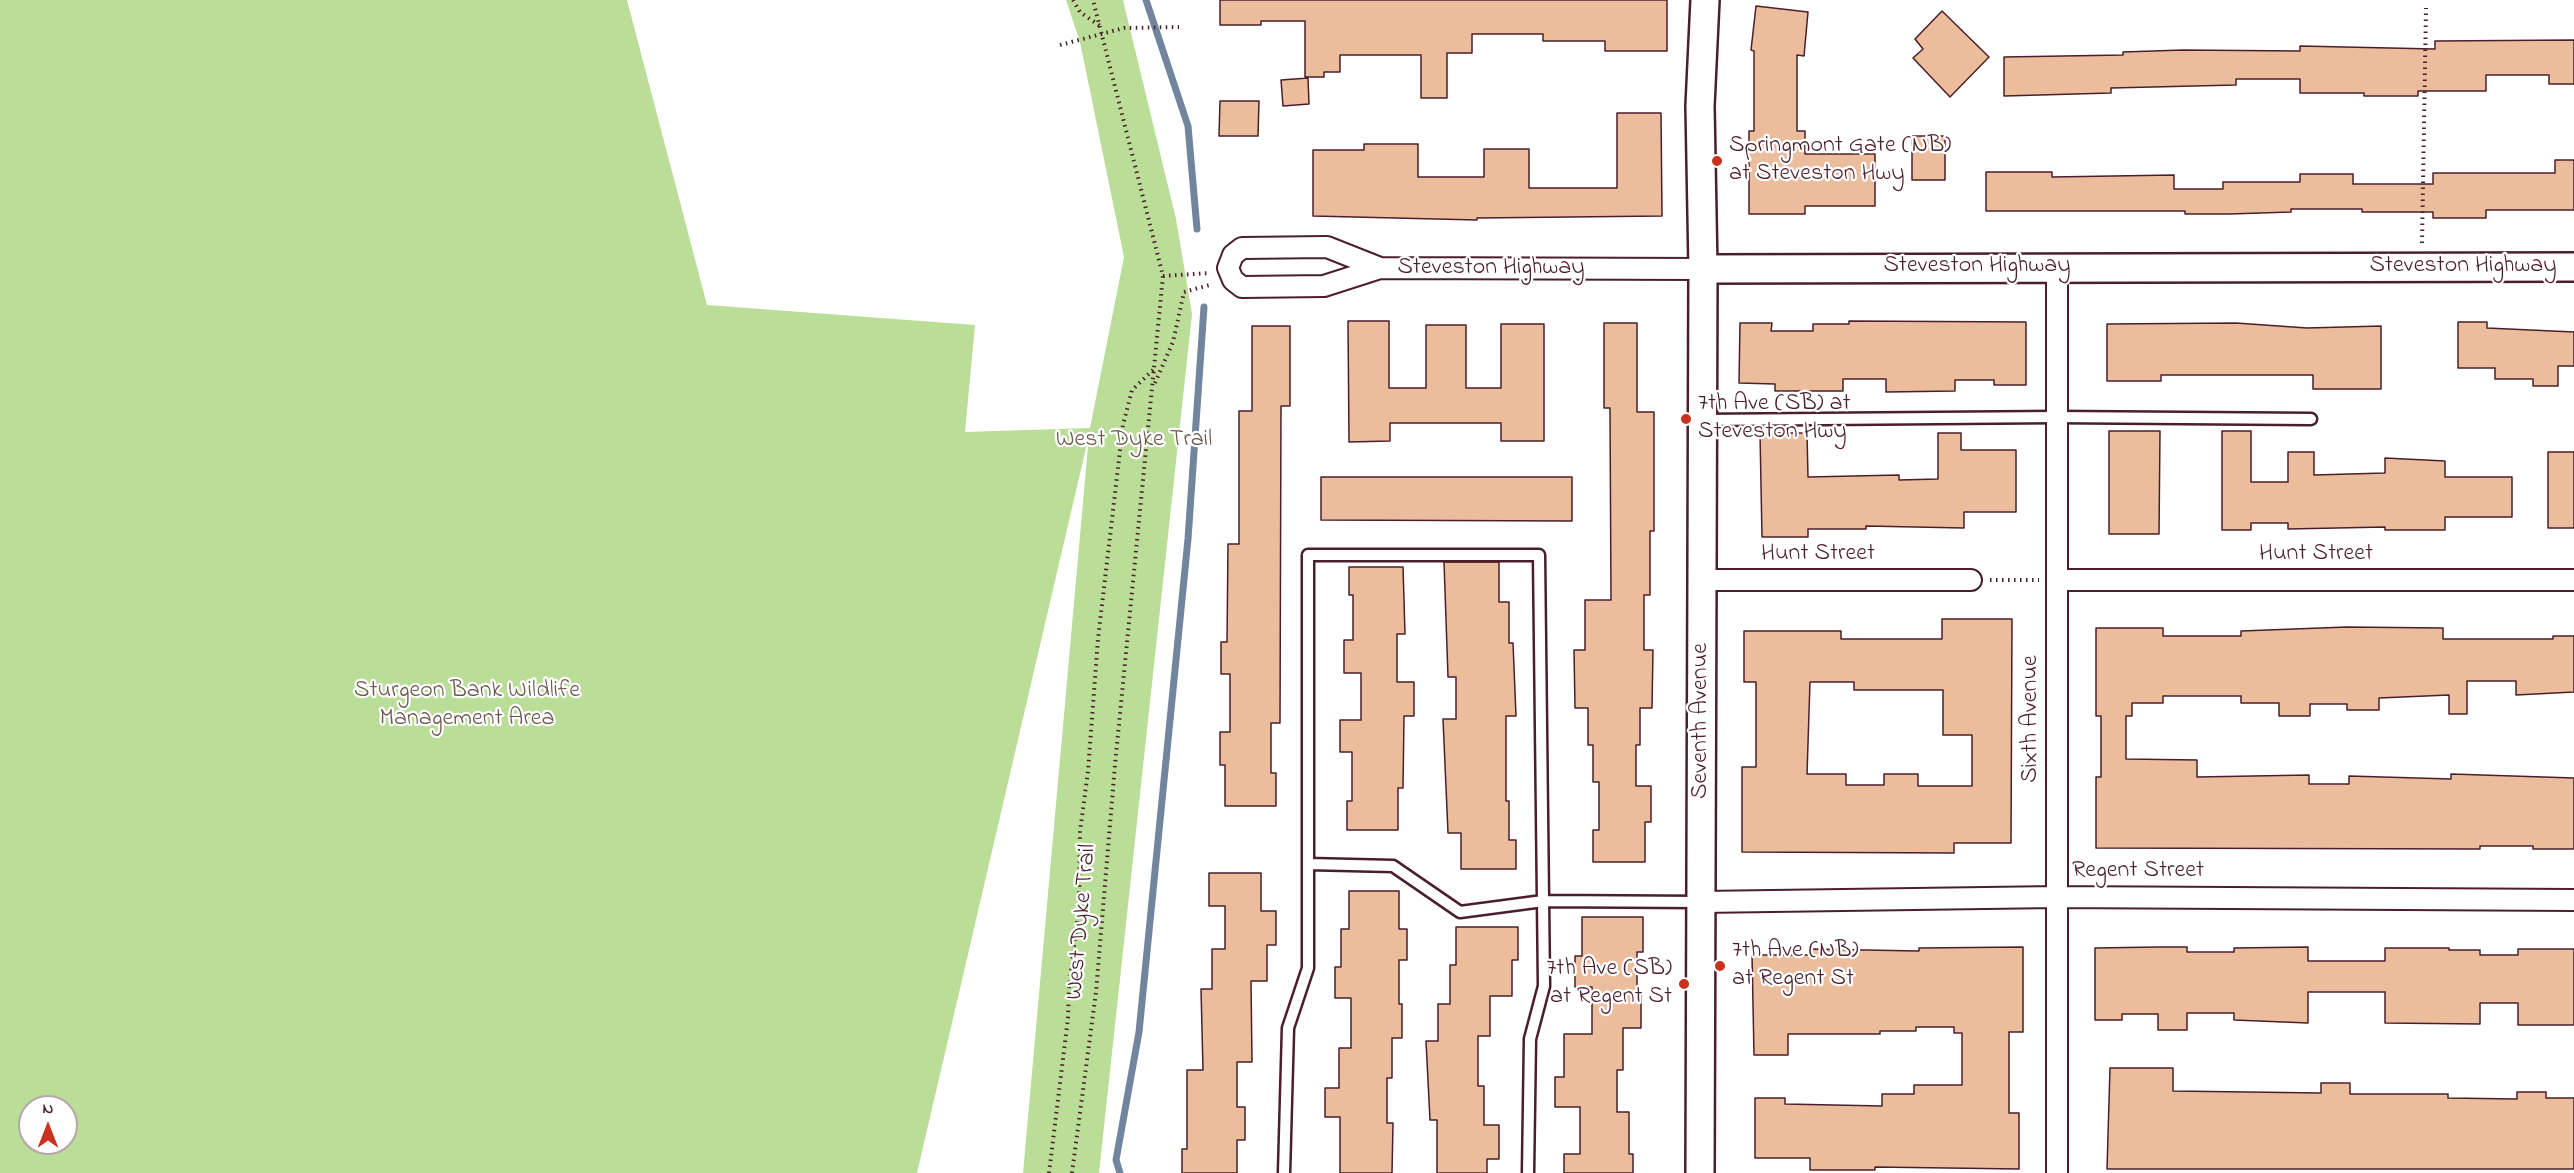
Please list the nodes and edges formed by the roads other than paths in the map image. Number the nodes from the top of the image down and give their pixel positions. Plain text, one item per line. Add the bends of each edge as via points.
1 (1705, 0) edge
2 (2056, 266) junction
3 (2574, 267) edge
4 (1380, 268) junction
5 (1703, 269) junction
6 (2056, 417) junction
7 (2311, 419) dead end
8 (1702, 420) junction
9 (1702, 580) junction
10 (1971, 580) road end
11 (2058, 580) junction
12 (2574, 580) edge
13 (1308, 864) junction
14 (2056, 897) junction
15 (2574, 900) edge
16 (1543, 901) junction
17 (1701, 902) junction
18 (1284, 1173) edge
19 (1528, 1173) edge
20 (1700, 1173) edge
21 (2057, 1173) edge

1 - 5 street, Seventh Avenue via 1700,106
2 - 3 street, Steveston Highway
2 - 5 street, Steveston Highway
2 - 6 street, Sixth Avenue
4 - 4 street, Steveston Highway via 1327,247 1242,248 1233,255 1228,268 1233,280 1242,287 1324,286
4 - 5 street, Steveston Highway
5 - 8 street, Seventh Avenue
6 - 7 lane
6 - 8 lane
6 - 11 street, Sixth Avenue
8 - 9 street, Seventh Avenue
9 - 10 street, Hunt Street
9 - 17 street, Seventh Avenue
11 - 12 street, Hunt Street
11 - 14 street, Sixth Avenue
13 - 16 lane via 1393,866 1460,912
13 - 16 lane via 1308,555 1539,555
13 - 18 lane via 1308,968 1288,1028
14 - 15 street, Regent Street
14 - 17 street, Regent Street
14 - 21 street, Sixth Avenue
16 - 17 lane
16 - 19 lane via 1544,986 1530,1040
17 - 20 street, Seventh Avenue

